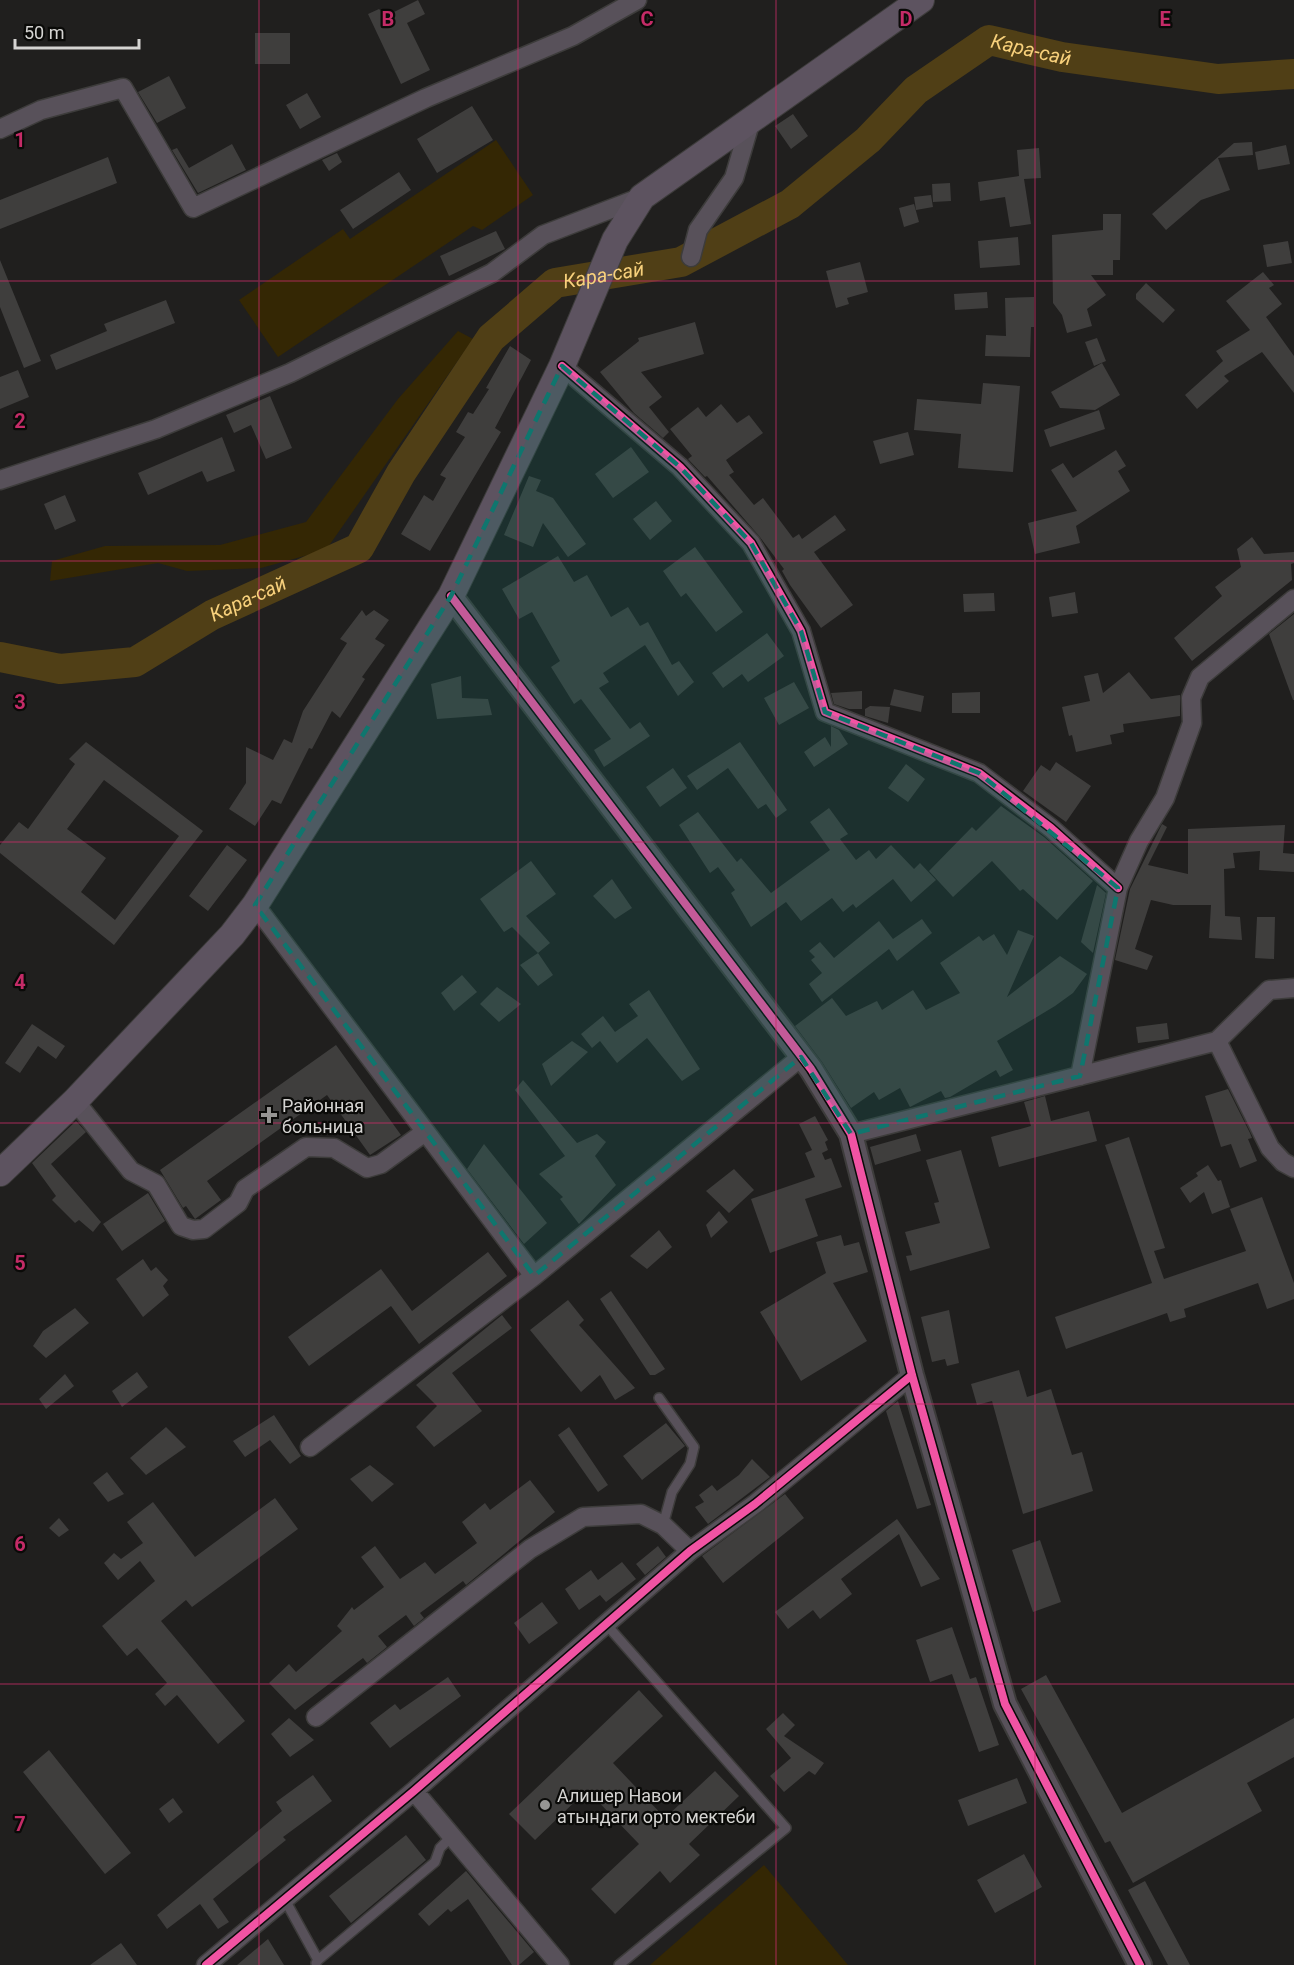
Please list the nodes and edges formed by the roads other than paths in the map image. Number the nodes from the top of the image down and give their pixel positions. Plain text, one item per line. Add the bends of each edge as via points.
1 (637, 0) edge
2 (921, 0) edge
3 (751, 120) junction
4 (0, 129) edge
5 (642, 197) junction
6 (691, 257) dead end
7 (562, 366) junction
8 (0, 480) edge
9 (450, 596) junction
10 (1294, 599) edge
11 (1118, 888) junction
12 (255, 905) junction
13 (1294, 988) edge
14 (1217, 1041) junction
15 (801, 1057) junction
16 (1080, 1076) junction
17 (75, 1101) junction
18 (425, 1132) junction
19 (851, 1134) junction
20 (1294, 1168) edge
21 (0, 1173) edge
22 (534, 1276) junction
23 (912, 1375) junction
24 (659, 1398) dead end
25 (310, 1448) dead end
26 (663, 1526) junction
27 (690, 1551) junction
28 (605, 1623) junction
29 (316, 1717) dead end
30 (414, 1791) junction
31 (452, 1836) junction
32 (285, 1900) junction
33 (316, 1963) edge
34 (206, 1965) edge
35 (560, 1965) edge
36 (619, 1965) edge
37 (1140, 1965) edge

1 - 4 street via 573,36 426,98 193,207 123,88 41,110
2 - 3 main road
3 - 5 main road
3 - 6 street via 734,178 698,230
5 - 7 main road via 615,240
5 - 8 street via 543,235 492,273 290,373 156,429
7 - 9 main road
7 - 11 street via 680,467 752,543 801,631 825,712 979,773 1052,828
9 - 12 main road
9 - 15 street
10 - 11 street via 1200,677 1191,698 1192,723 1165,798
11 - 16 street
12 - 17 main road via 232,935
12 - 18 street
13 - 14 street via 1269,990
14 - 16 street
14 - 20 street via 1270,1148
15 - 19 street
15 - 22 street
16 - 19 street
17 - 18 street via 131,1171 156,1184 182,1227 193,1230 204,1229 238,1203 245,1189 306,1147 334,1148 367,1168 381,1164
17 - 21 main road
18 - 22 street
19 - 23 street
22 - 25 street
23 - 27 street via 755,1504
23 - 37 street via 1005,1704
24 - 26 lane via 694,1447 690,1464 672,1492
26 - 27 street
26 - 29 street via 641,1514 583,1517 530,1549
27 - 28 street
28 - 30 street
28 - 36 lane via 786,1828
30 - 31 street
30 - 32 street
31 - 33 lane via 440,1848 435,1862
31 - 35 street
32 - 33 lane
32 - 34 street

